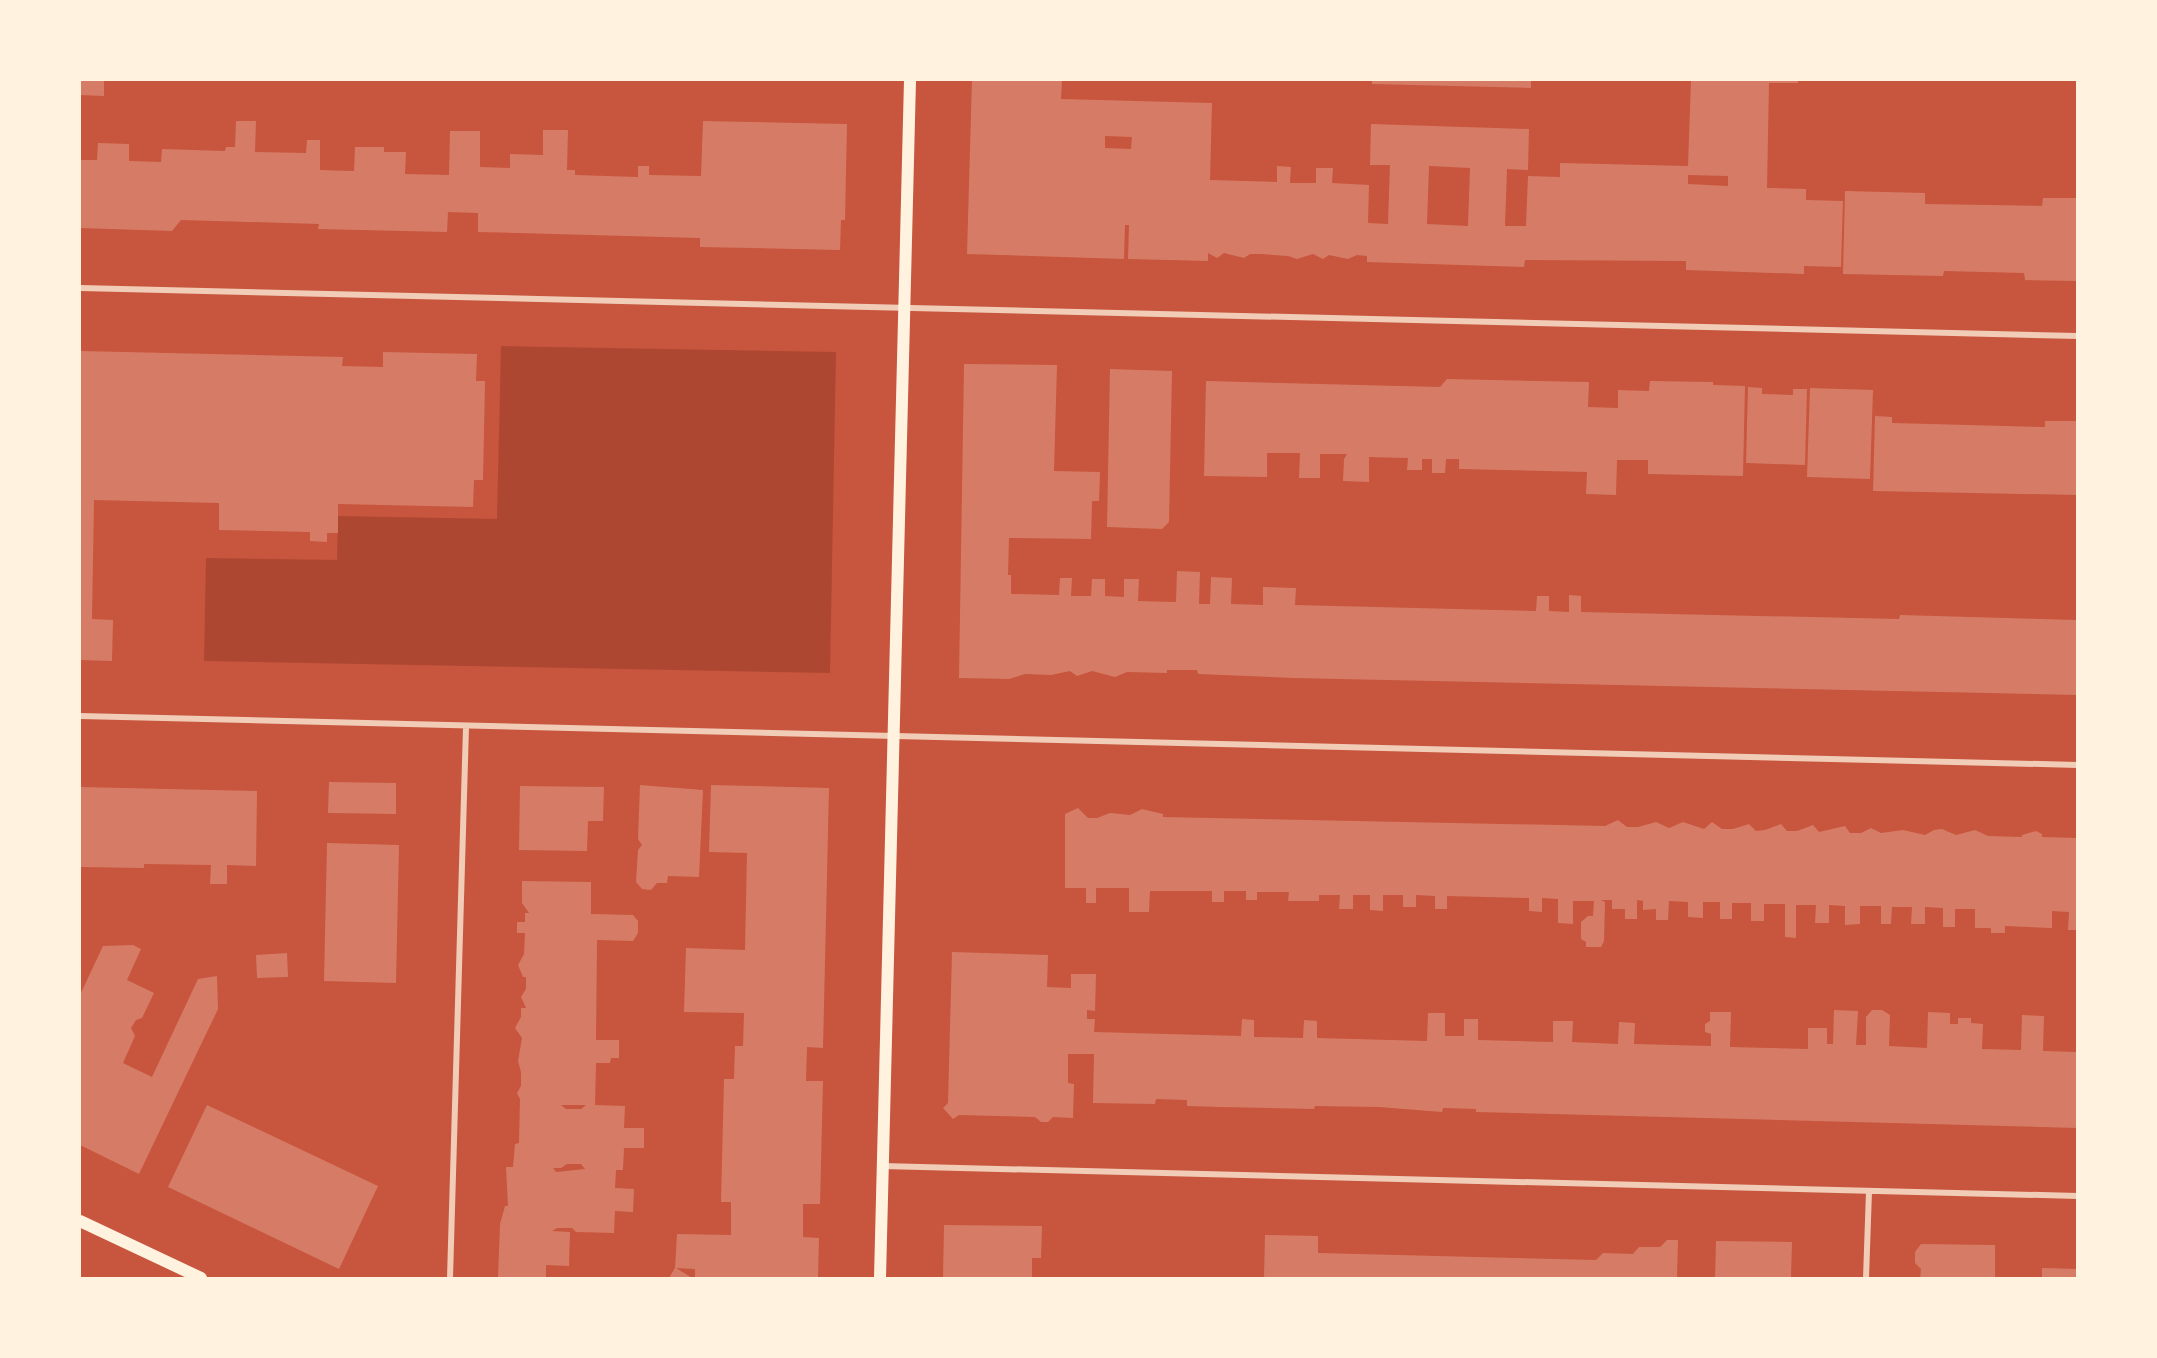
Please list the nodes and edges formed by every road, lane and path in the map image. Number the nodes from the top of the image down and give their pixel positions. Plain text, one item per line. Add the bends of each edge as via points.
1 (910, 80) edge
2 (80, 288) edge
3 (904, 308) junction
4 (2078, 336) edge
5 (80, 716) edge
6 (466, 727) junction
7 (895, 736) junction
8 (2078, 765) edge
9 (882, 1166) junction
10 (1869, 1191) junction
11 (2078, 1196) edge
12 (80, 1221) edge
13 (201, 1278) edge
14 (450, 1278) edge
15 (880, 1278) edge
16 (1866, 1278) edge

1 - 3 main road
2 - 3 street
3 - 4 street
3 - 7 main road
5 - 6 street
6 - 7 street
6 - 14 street
7 - 8 street
7 - 9 main road
9 - 10 street
9 - 15 main road
10 - 11 street
10 - 16 street
12 - 13 main road

